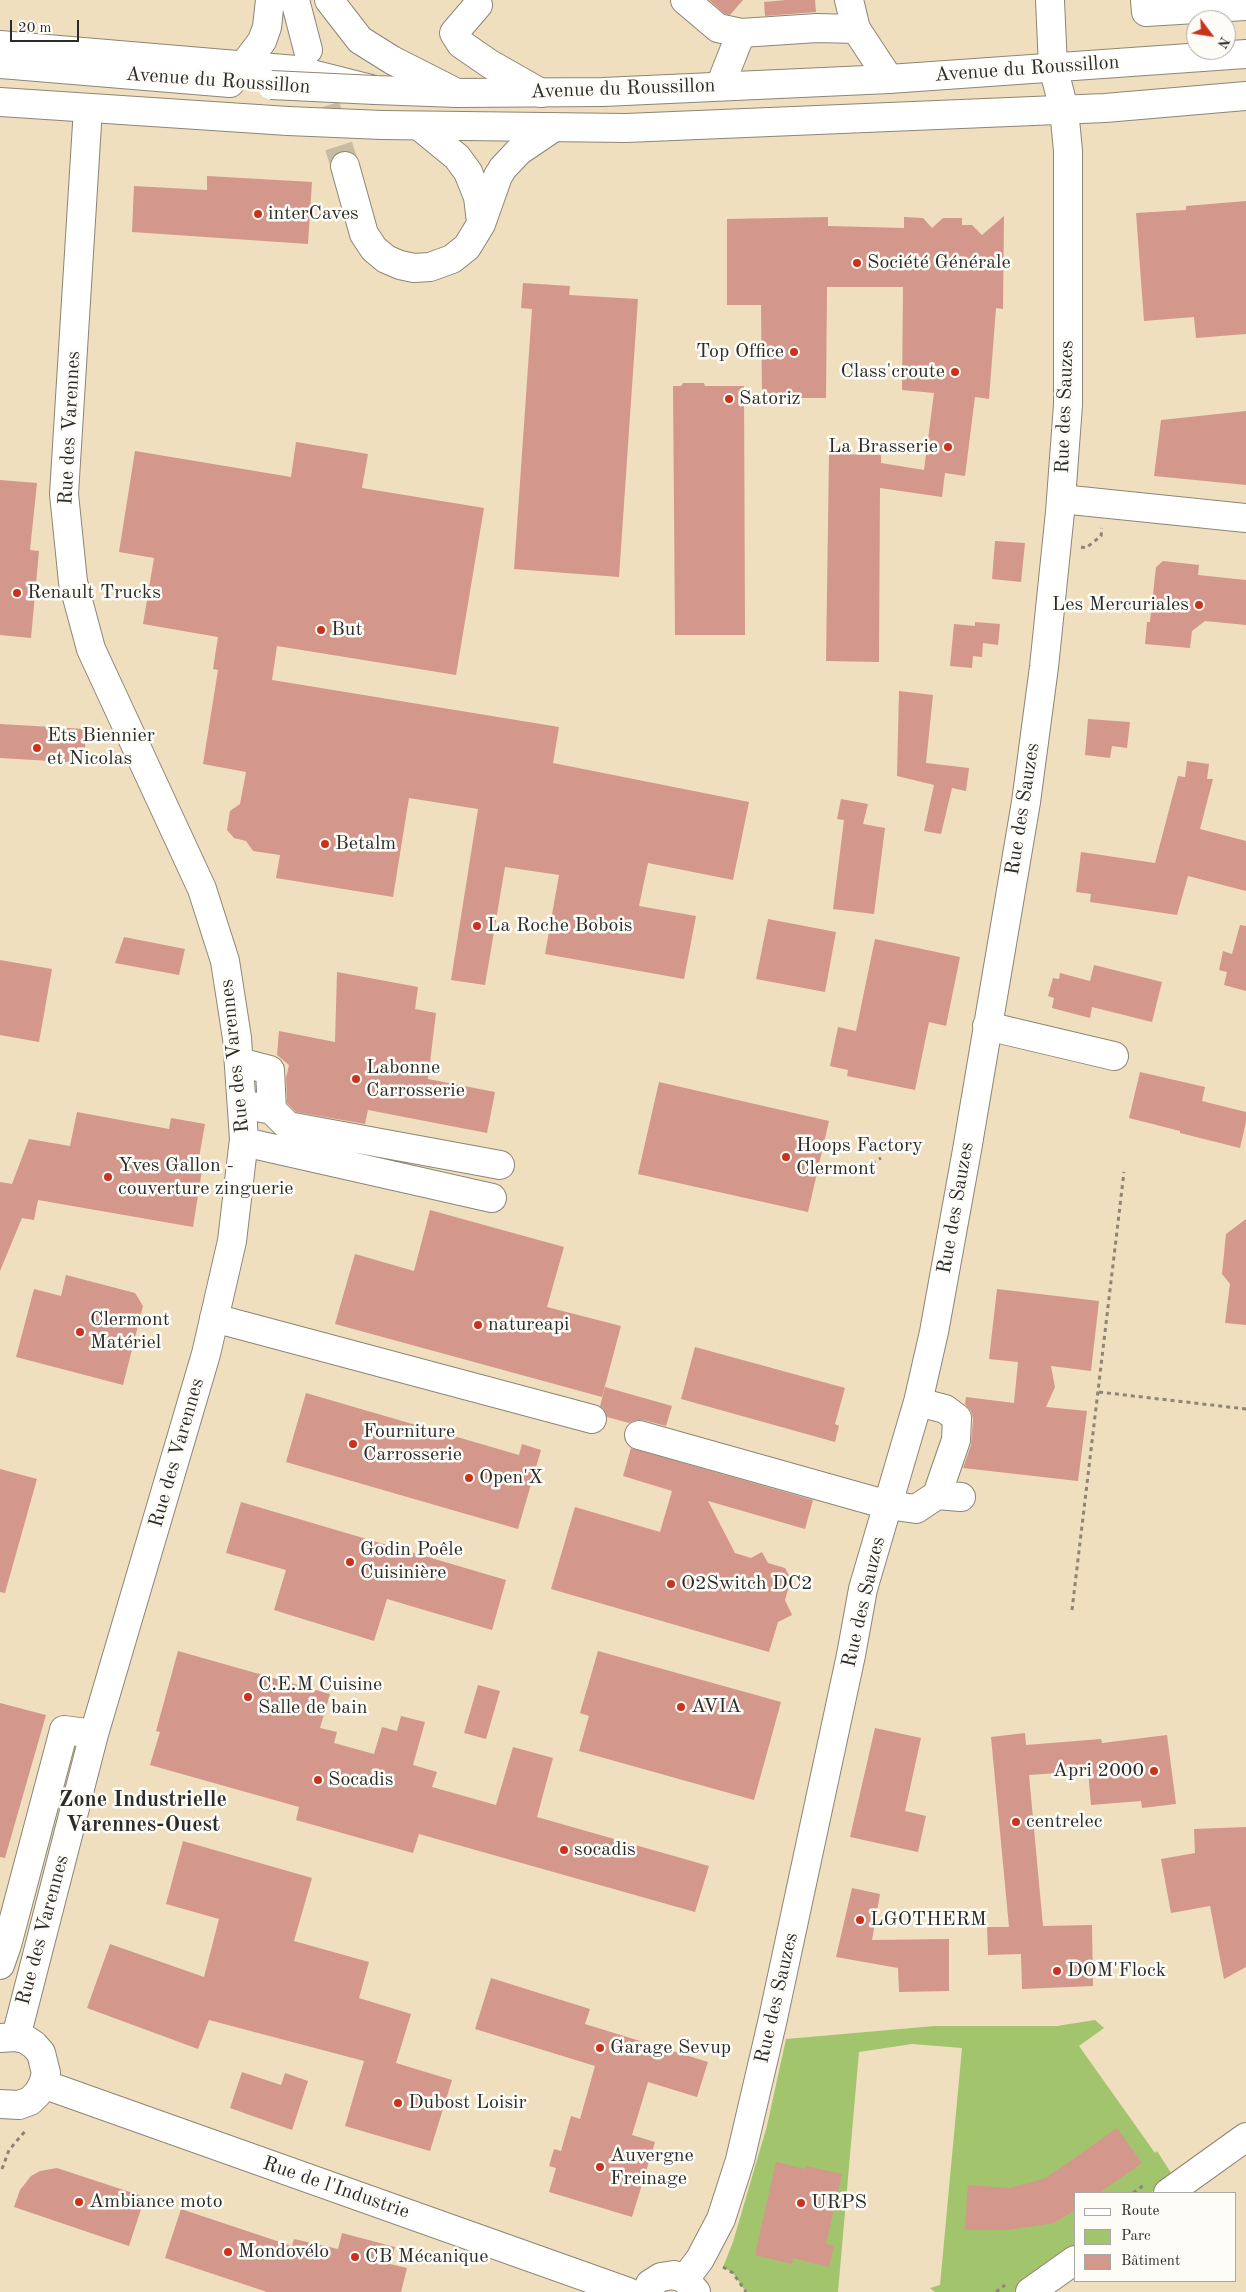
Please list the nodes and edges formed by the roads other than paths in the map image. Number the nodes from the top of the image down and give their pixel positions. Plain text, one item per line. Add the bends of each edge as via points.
1 (270, 0) edge
2 (295, 0) edge
3 (329, 0) edge
4 (685, 0) edge
5 (849, 0) edge
6 (1050, 0) edge
7 (1145, 0) edge
8 (478, 5) dead end
9 (1246, 6) edge
10 (856, 29) junction
11 (741, 33) junction
12 (0, 45) edge
13 (308, 50) tunnel mouth
14 (1246, 54) edge
15 (0, 64) edge
16 (243, 66) junction
17 (1053, 67) junction
18 (889, 79) junction
19 (720, 86) junction
20 (374, 90) junction
21 (457, 92) junction
22 (541, 93) junction
23 (1246, 96) edge
24 (0, 102) edge
25 (88, 108) junction
26 (1064, 108) junction
27 (420, 126) junction
28 (553, 128) junction
29 (345, 166) tunnel mouth
30 (481, 224) junction
31 (1061, 499) junction
32 (1246, 518) edge
33 (987, 1026) junction
34 (1114, 1056) dead end
35 (239, 1062) junction
36 (242, 1104) junction
37 (272, 1110) junction
38 (244, 1142) junction
39 (500, 1165) dead end
40 (492, 1198) dead end
41 (214, 1318) junction
42 (918, 1402) junction
43 (592, 1419) dead end
44 (639, 1435) dead end
45 (888, 1505) junction
46 (94, 1734) junction
47 (4, 1955) edge
48 (32, 1973) junction
49 (8, 2038) edge
50 (43, 2084) junction
51 (0, 2104) edge
52 (1246, 2137) edge
53 (1169, 2192) edge
54 (1074, 2261) edge
55 (691, 2286) edge
56 (628, 2292) edge
57 (646, 2292) edge
58 (1030, 2292) edge

1 - 16 street via 262,41
2 - 13 street
3 - 21 street via 360,40 392,60
4 - 11 street via 718,28
5 - 10 street
6 - 17 street, Rue des Sauzes
7 - 9 street via 1146,12
8 - 22 street via 454,33 461,44
10 - 11 street
10 - 18 street
11 - 19 street
12 - 16 street
14 - 17 street, Avenue du Roussillon
15 - 20 street, Avenue du Roussillon, bridge via 157,78
16 - 20 street via 296,70
17 - 18 street, Avenue du Roussillon
17 - 26 street, Rue des Sauzes
18 - 19 street, Avenue du Roussillon
19 - 22 street, Avenue du Roussillon
20 - 21 street, Avenue du Roussillon
21 - 22 street, Avenue du Roussillon
23 - 26 street, Avenue du Roussillon via 1105,108
24 - 25 street, Avenue du Roussillon
25 - 27 street, Avenue du Roussillon, bridge
25 - 35 street, Rue des Varennes via 64,494 73,582 92,648 202,889 225,961
26 - 28 street, Avenue du Roussillon via 626,128
26 - 31 street, Rue des Sauzes via 1068,151 1068,406
27 - 28 street, Avenue du Roussillon
27 - 30 street via 457,157 468,172 478,197
28 - 30 street via 510,159 498,176
29 - 30 street via 364,234 386,259 414,268 444,263 467,247
31 - 32 street
31 - 33 street, Rue des Sauzes via 1044,668 1026,802
33 - 34 street
33 - 42 street, Rue des Sauzes via 934,1332
35 - 36 street, Rue des Varennes
35 - 37 street via 270,1070
36 - 37 street
36 - 38 street, Rue des Varennes
37 - 39 street via 288,1126
38 - 40 street
38 - 41 street, Rue des Varennes via 232,1241
41 - 43 street
41 - 46 street, Rue des Varennes
42 - 45 street, Rue des Sauzes
42 - 45 street via 945,1408 957,1418 949,1496 916,1509
44 - 45 street
45 - 55 street, Rue des Sauzes via 863,1589 740,2160 720,2219
46 - 47 street via 64,1730
46 - 48 street, Rue des Varennes
47 - 48 street
48 - 49 street, Rue des Varennes
49 - 50 street via 25,2039 41,2053 46,2073
50 - 51 street via 30,2101 19,2105
50 - 56 street, Rue de l'Industrie
52 - 53 street
54 - 58 street
55 - 57 street via 674,2275 661,2277 650,2284

